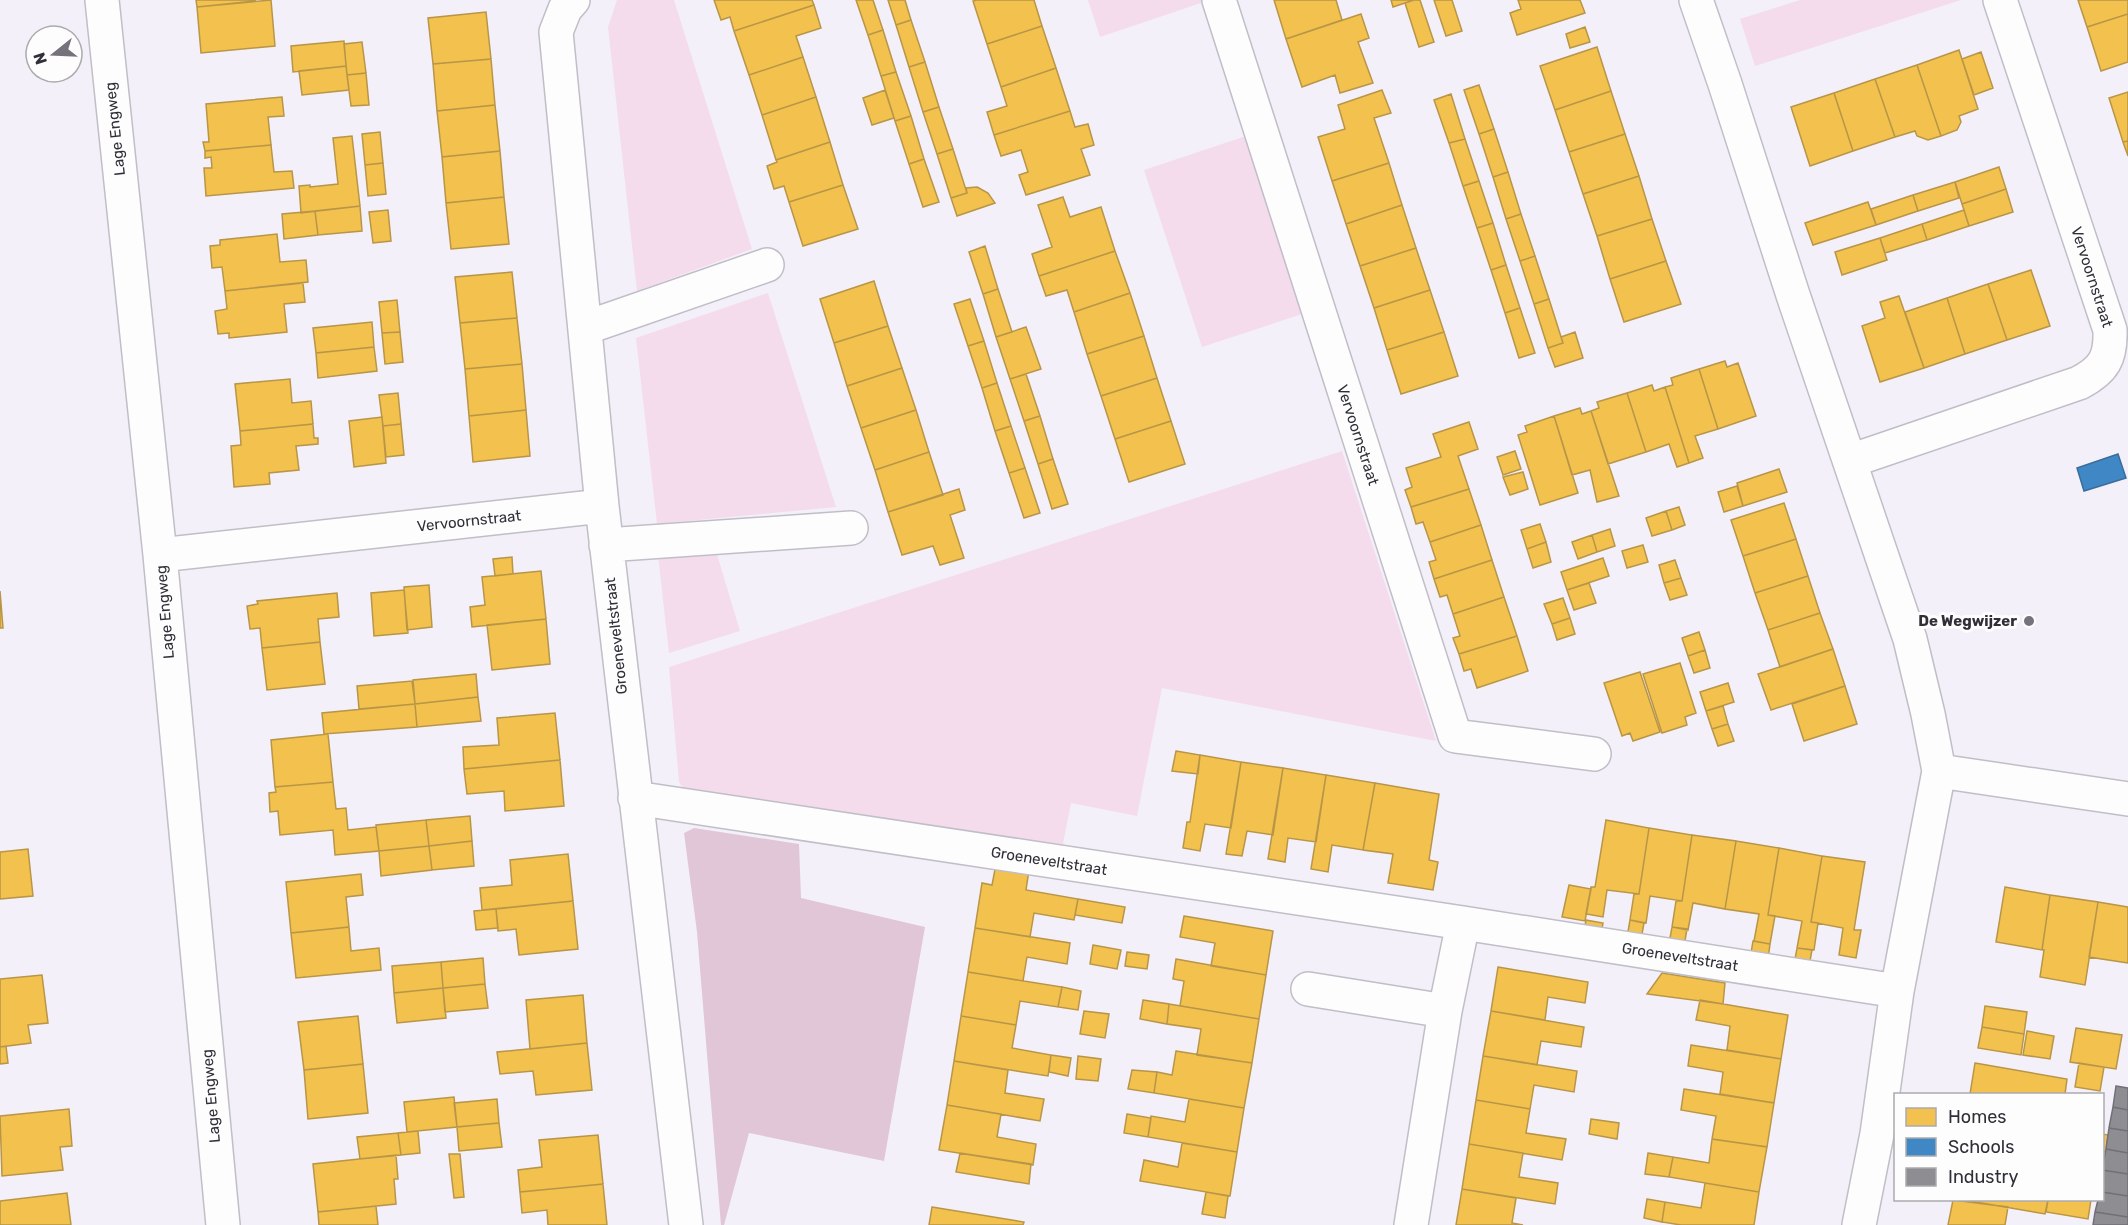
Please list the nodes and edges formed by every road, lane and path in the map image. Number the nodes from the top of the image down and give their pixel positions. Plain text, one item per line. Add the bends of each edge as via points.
1 (102, 0) edge
2 (573, 0) edge
3 (1219, 0) edge
4 (1696, 0) edge
5 (2000, 0) edge
6 (766, 265) dead end
7 (585, 328) junction
8 (1850, 461) junction
9 (602, 506) junction
10 (851, 528) dead end
11 (606, 545) junction
12 (160, 555) junction
13 (1594, 754) dead end
14 (1939, 771) junction
15 (635, 798) junction
16 (2128, 799) edge
17 (1463, 923) junction
18 (1308, 989) dead end
19 (1897, 991) junction
20 (1445, 1011) junction
21 (223, 1225) edge
22 (686, 1225) edge
23 (1411, 1225) edge
24 (1859, 1225) edge

1 - 12 street, Lage Engweg
2 - 7 street via 556,32
3 - 13 street, Vervoornstraat via 1455,736
4 - 8 street
5 - 8 street, Vervoornstraat via 2110,330 2111,347 2095,375 2079,383
6 - 7 street
7 - 9 street
8 - 14 street via 1910,639
9 - 11 street, Groeneveltstraat
9 - 12 street, Vervoornstraat
10 - 11 street
11 - 15 street, Groeneveltstraat
12 - 21 street, Lage Engweg
14 - 16 street
14 - 19 street
15 - 17 street, Groeneveltstraat
15 - 22 street, Groeneveltstraat
17 - 19 street, Groeneveltstraat
17 - 20 street
18 - 20 street
19 - 24 street via 1877,1134
20 - 23 street

